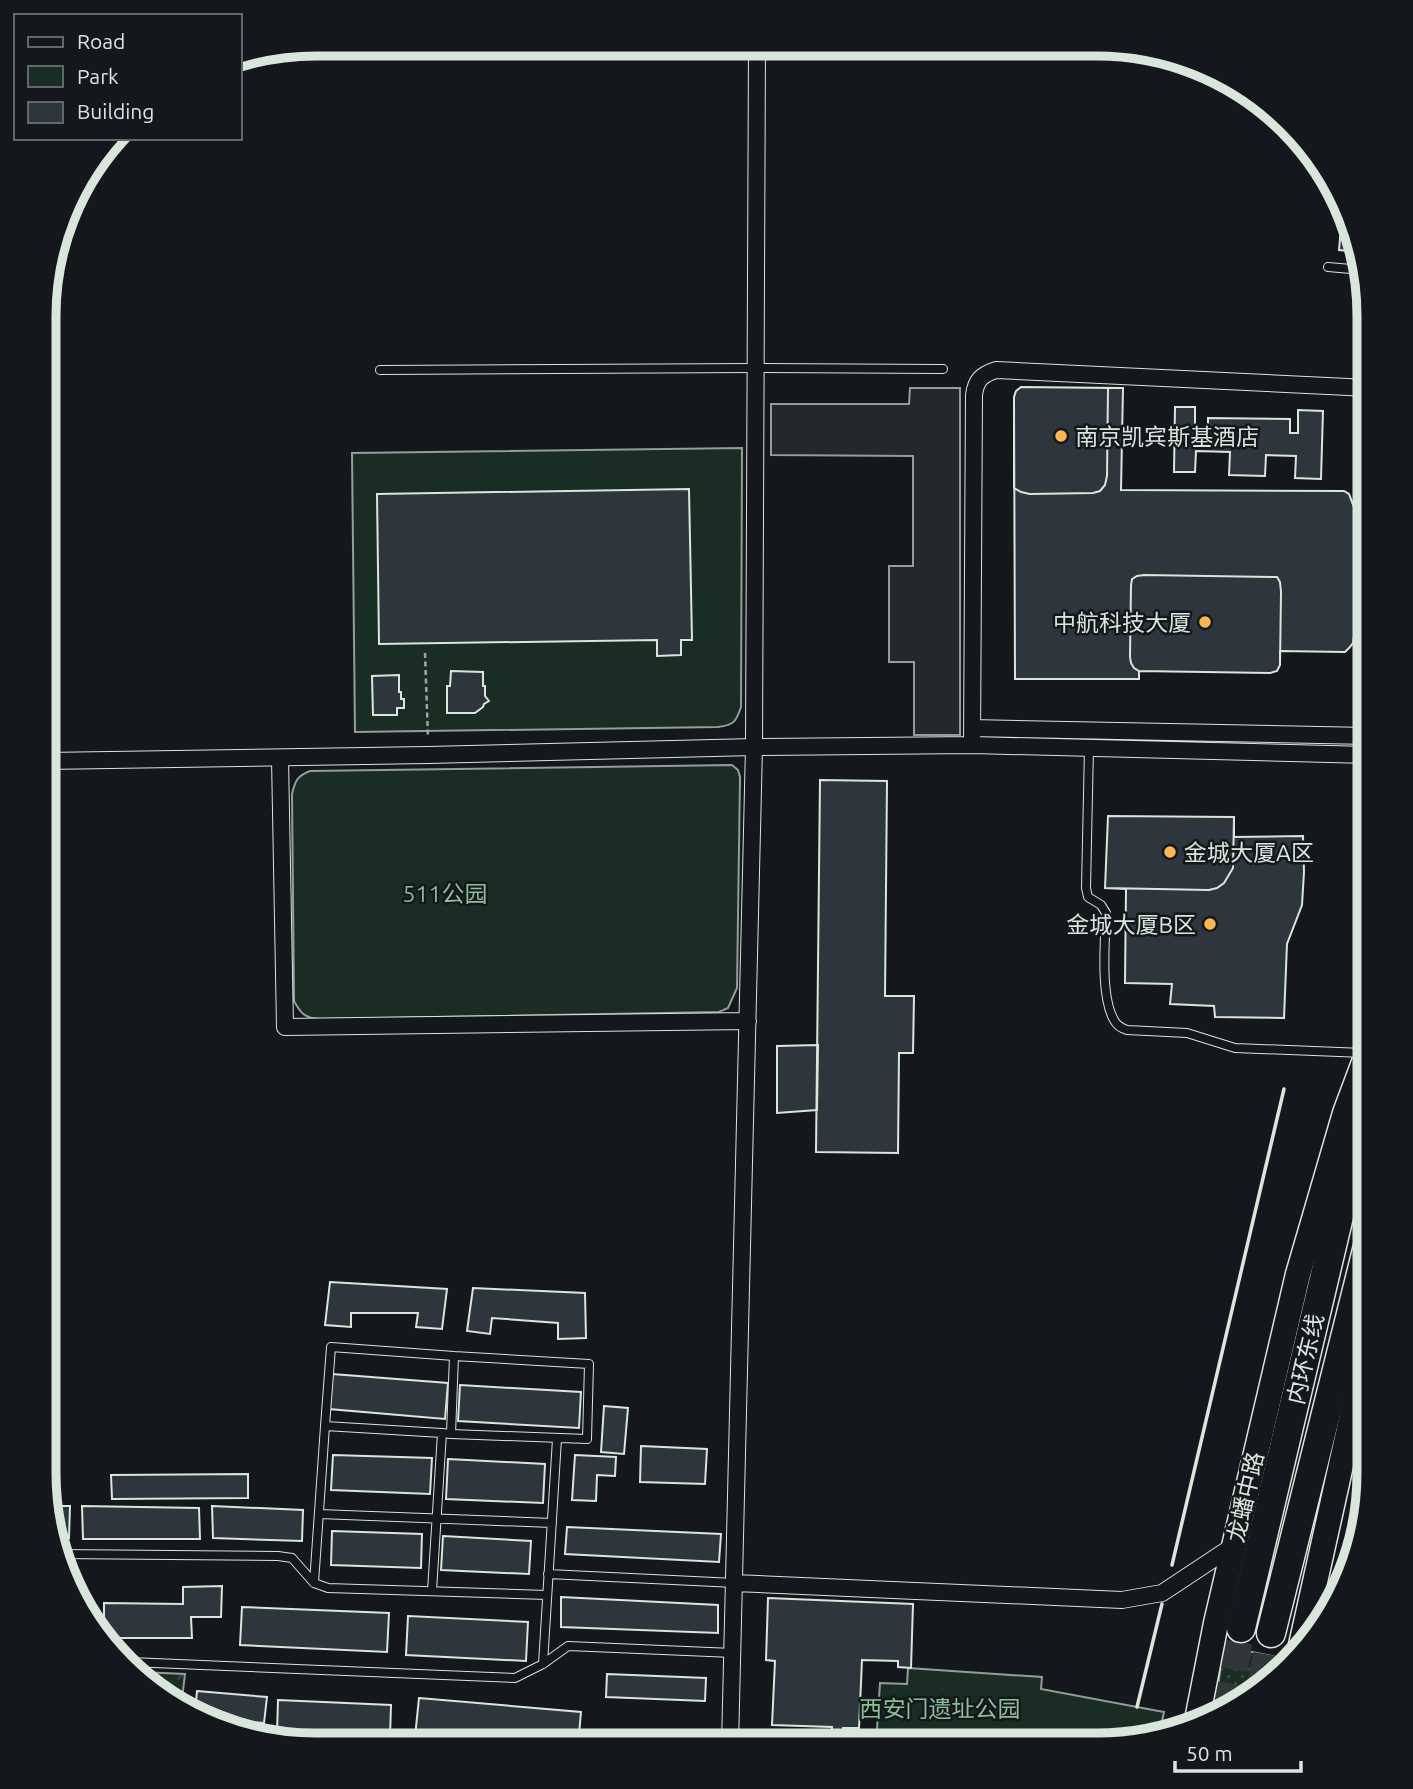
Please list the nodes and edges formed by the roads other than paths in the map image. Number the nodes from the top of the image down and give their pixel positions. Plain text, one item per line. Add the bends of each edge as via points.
1 (757, 56) edge
2 (1328, 267) dead end
3 (1353, 269) edge
4 (755, 368) junction
5 (943, 369) dead end
6 (380, 370) dead end
7 (1357, 387) edge
8 (972, 728) junction
9 (1357, 736) edge
10 (972, 745) junction
11 (754, 747) junction
12 (1088, 747) junction
13 (1357, 755) edge
14 (280, 758) junction
15 (56, 761) edge
16 (748, 1021) junction
17 (1357, 1051) edge
18 (1357, 1081) edge
19 (1357, 1140) edge
20 (1357, 1290) edge
21 (454, 1356) junction
22 (1357, 1393) edge
23 (325, 1426) junction
24 (446, 1434) junction
25 (557, 1438) junction
26 (319, 1514) junction
27 (552, 1523) junction
28 (1233, 1546) junction
29 (69, 1554) edge
30 (548, 1574) junction
31 (314, 1583) junction
32 (735, 1583) junction
33 (432, 1591) junction
34 (547, 1595) junction
35 (1241, 1628) tunnel mouth
36 (1304, 1629) edge
37 (1271, 1633) tunnel mouth
38 (733, 1653) junction
39 (138, 1662) edge
40 (543, 1664) junction
41 (1199, 1712) edge
42 (730, 1733) edge

1 - 4 street
2 - 3 lane
4 - 5 lane
4 - 6 lane
4 - 11 street
7 - 8 street via 996,370 984,374 976,382 974,395
8 - 9 street
8 - 10 street
10 - 11 street
10 - 12 street
11 - 14 street
11 - 16 street
12 - 13 street
12 - 17 lane via 1086,888 1088,897 1106,913 1105,985 1115,1023 1127,1030 1187,1033 1235,1048
14 - 15 street
14 - 16 street via 285,1027
16 - 32 street
18 - 28 main road, 龙蟠中路 via 1298,1275
19 - 35 highway, 内环东线
20 - 37 highway, 内环东线
21 - 23 lane via 331,1347
21 - 24 lane
21 - 25 lane via 589,1364 587,1439
22 - 36 main road
23 - 24 lane
23 - 26 lane
24 - 25 lane
24 - 33 lane
25 - 27 lane
26 - 27 lane
26 - 31 lane
27 - 30 lane
28 - 32 street via 1161,1593 1122,1600
28 - 41 main road, 龙蟠中路
29 - 31 lane via 278,1556 292,1558
30 - 32 lane
30 - 34 lane
31 - 33 lane via 328,1588
32 - 38 street
33 - 34 lane
34 - 40 lane
38 - 40 lane via 568,1646
38 - 42 street
39 - 40 lane via 515,1678

